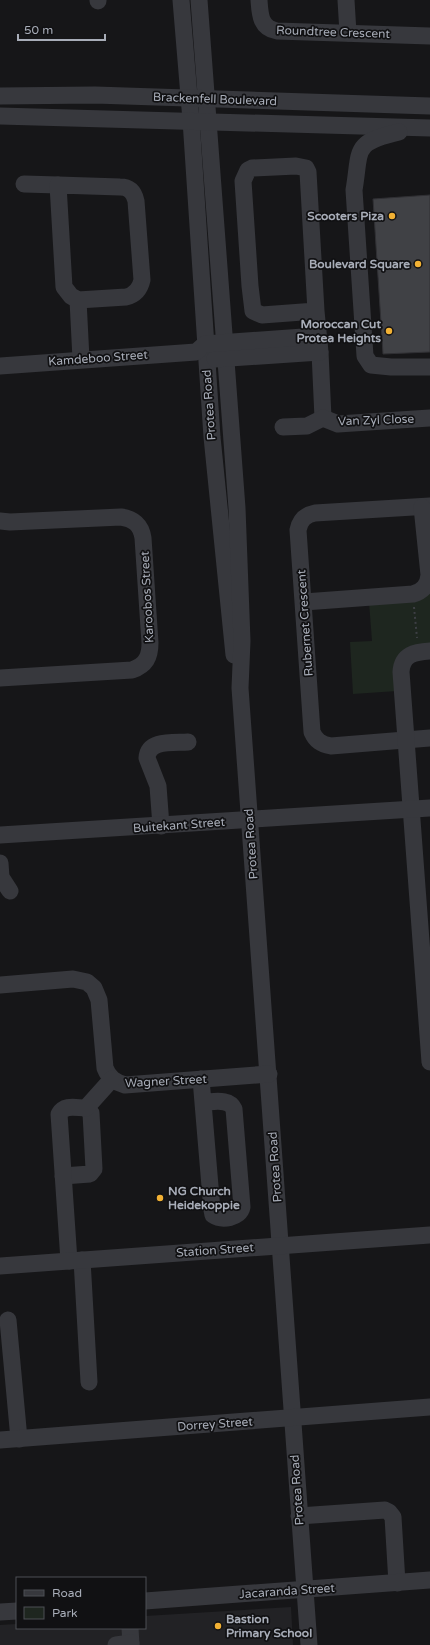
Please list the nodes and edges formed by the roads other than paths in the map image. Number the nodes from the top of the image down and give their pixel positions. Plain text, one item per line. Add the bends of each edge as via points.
1 (181, 0) edge
2 (199, 0) edge
3 (259, 0) edge
4 (346, 0) edge
5 (348, 33) junction
6 (430, 36) edge
7 (0, 96) edge
8 (188, 98) junction
9 (206, 99) junction
10 (430, 106) edge
11 (0, 116) edge
12 (191, 120) junction
13 (209, 121) junction
14 (423, 128) edge
15 (24, 184) dead end
16 (58, 185) junction
17 (78, 300) junction
18 (316, 311) junction
19 (320, 350) junction
20 (225, 351) junction
21 (202, 352) junction
22 (81, 359) junction
23 (0, 366) edge
24 (430, 367) edge
25 (323, 418) junction
26 (430, 418) edge
27 (284, 427) dead end
28 (426, 506) edge
29 (0, 521) edge
30 (304, 602) junction
31 (424, 651) edge
32 (0, 678) edge
33 (240, 688) junction
34 (430, 738) edge
35 (406, 740) junction
36 (188, 742) dead end
37 (430, 808) edge
38 (412, 809) junction
39 (250, 820) junction
40 (161, 826) junction
41 (0, 836) edge
42 (0, 863) edge
43 (10, 891) dead end
44 (0, 985) edge
45 (427, 991) edge
46 (430, 1062) edge
47 (269, 1074) junction
48 (112, 1079) junction
49 (201, 1079) junction
50 (203, 1102) junction
51 (86, 1108) junction
52 (63, 1176) junction
53 (430, 1235) edge
54 (281, 1246) junction
55 (75, 1261) junction
56 (0, 1266) edge
57 (8, 1320) dead end
58 (89, 1382) dead end
59 (430, 1407) edge
60 (292, 1418) junction
61 (19, 1439) junction
62 (0, 1440) edge
63 (299, 1516) junction
64 (430, 1580) edge
65 (397, 1583) junction
66 (305, 1589) junction
67 (146, 1601) edge
68 (16, 1610) edge
69 (0, 1612) edge
70 (309, 1645) edge

1 - 8 street, Protea Road
2 - 9 street, Protea Road
3 - 5 street, Roundtree Crescent via 261,20 272,30
4 - 5 street
5 - 6 street, Roundtree Crescent
7 - 8 street, Brackenfell Boulevard via 41,94
8 - 9 street, Brackenfell Boulevard
8 - 12 street, Protea Road
9 - 10 street, Brackenfell Boulevard
9 - 13 street, Protea Road
11 - 12 street, Brackenfell Boulevard
12 - 13 street, Brackenfell Boulevard
12 - 21 street, Protea Road
13 - 14 street, Brackenfell Boulevard
13 - 20 street, Protea Road
14 - 24 street via 385,135 368,143 358,156 354,190 365,356 370,365
15 - 16 street
16 - 17 street via 64,287
16 - 17 street via 124,187 132,191 135,198 142,280 140,289 126,297
17 - 22 street
18 - 18 street, Van Zyl Close via 308,172 306,168 296,166 252,168 248,170 243,182 254,311 257,314 270,315
18 - 19 street, Van Zyl Close
19 - 20 street, Kamdeboo Street
19 - 25 street, Van Zyl Close
20 - 21 street, Kamdeboo Street
20 - 33 street, Protea Road via 242,641
21 - 22 street, Kamdeboo Street
21 - 33 street, Protea Road via 231,641
22 - 23 street, Kamdeboo Street
25 - 26 street, Van Zyl Close via 338,424
25 - 27 street, Van Zyl Close via 307,426
28 - 30 street via 429,575 425,586 413,594
28 - 30 street, Rubernet Crescent via 314,513 305,517 298,530
29 - 32 street, Karoobos Street via 121,517 135,522 142,531 143,538 150,643 146,662 132,670
30 - 35 street, Rubernet Crescent via 312,732 315,738 324,745 331,746
31 - 35 street via 407,656 401,667
33 - 39 street, Protea Road
34 - 35 street, Rubernet Crescent
35 - 38 street
36 - 40 street via 158,744 149,749 147,758 158,786
37 - 38 street, Buitekant Street
38 - 39 street, Buitekant Street
38 - 45 street
39 - 40 street, Buitekant Street
39 - 47 street, Protea Road
40 - 41 street, Buitekant Street
42 - 43 street via 1,877
44 - 48 street, Wagner Street via 73,979 87,982 94,988 99,1000 105,1068
45 - 46 street
47 - 49 street, Wagner Street
47 - 54 street, Protea Road
48 - 49 street, Wagner Street via 125,1085
48 - 51 street
49 - 50 street
50 - 50 street via 226,1102 232,1105 234,1110 242,1207 236,1216 222,1218 213,1215
51 - 52 street via 67,1107 59,1114
51 - 52 street via 91,1113 94,1169 90,1174
52 - 55 street
53 - 54 street, Station Street
54 - 55 street, Station Street
54 - 60 street, Protea Road
55 - 56 street, Station Street
55 - 58 street
57 - 61 street
59 - 60 street, Dorrey Street
60 - 61 street, Dorrey Street
60 - 63 street, Protea Road
61 - 62 street, Dorrey Street
63 - 65 street via 385,1510 389,1512 393,1517
63 - 66 street, Protea Road
64 - 65 street, Jacaranda Street
65 - 66 street, Jacaranda Street
66 - 67 street, Jacaranda Street
66 - 70 street, Protea Road
68 - 69 street

